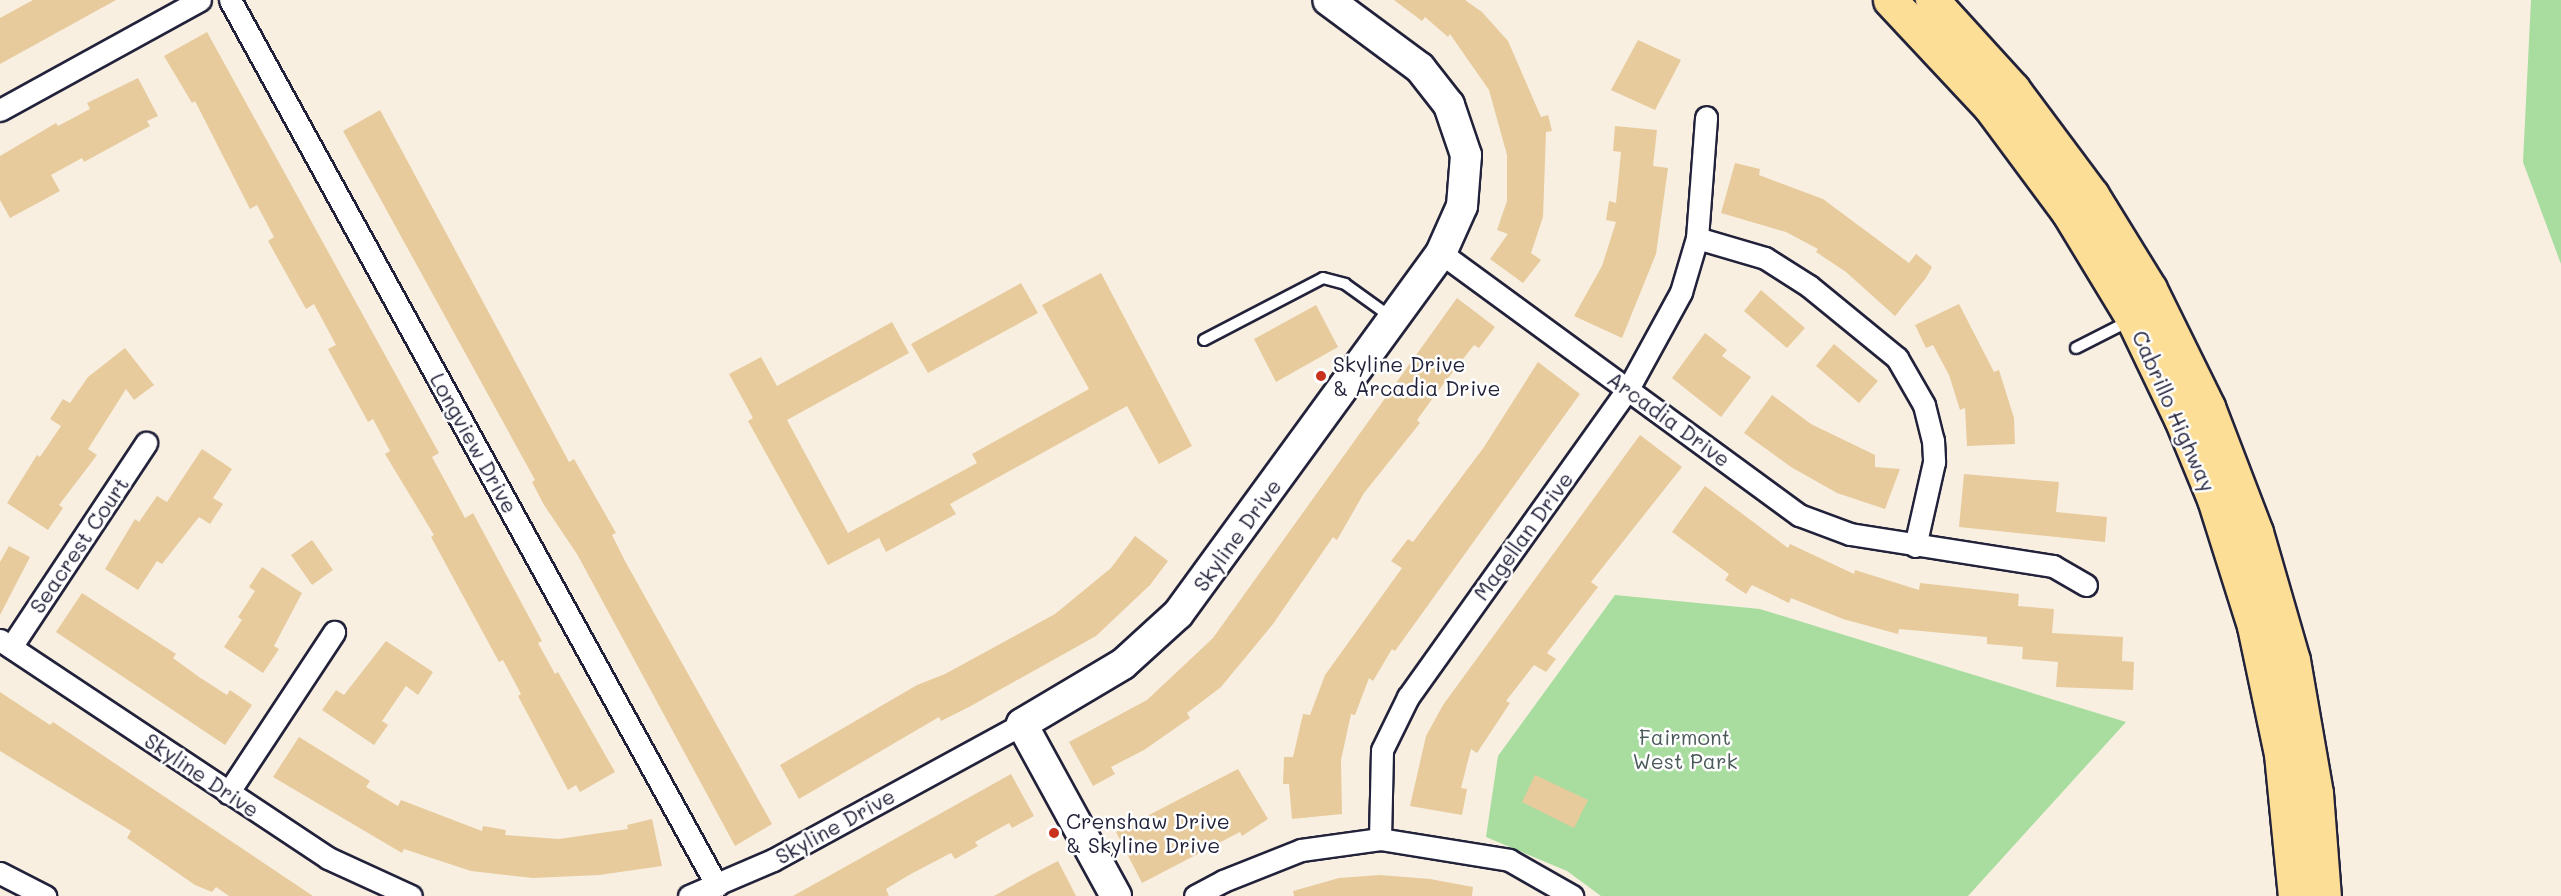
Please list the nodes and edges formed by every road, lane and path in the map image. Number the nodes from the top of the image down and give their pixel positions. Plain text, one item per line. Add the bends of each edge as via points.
1 (200, 0) edge
2 (230, 0) edge
3 (1329, 0) edge
4 (1890, 0) edge
5 (1932, 0) edge
6 (0, 110) edge
7 (1706, 117) dead end
8 (1696, 238) junction
9 (1441, 253) junction
10 (1394, 319) junction
11 (2133, 319) junction
12 (1204, 340) dead end
13 (2076, 348) dead end
14 (1628, 389) junction
15 (147, 443) dead end
16 (1916, 546) junction
17 (2086, 585) dead end
18 (334, 632) dead end
19 (5, 644) edge
20 (1022, 724) junction
21 (228, 793) junction
22 (1380, 839) junction
23 (0, 873) edge
24 (717, 886) junction
25 (45, 896) edge
26 (411, 896) edge
27 (689, 896) edge
28 (1116, 896) edge
29 (1195, 896) edge
30 (1572, 896) edge
31 (2295, 896) edge
32 (2324, 896) edge

1 - 6 street
2 - 24 street, Longview Drive
3 - 9 street, Skyline Drive via 1420,68 1449,105 1460,129 1466,181 1454,231
4 - 11 highway, Cabrillo Highway via 1948,57 2029,157 2068,212
5 - 32 highway, Cabrillo Highway via 2013,89 2092,195 2150,289 2208,407 2256,532 2293,660 2316,793
7 - 8 street, Magellan Drive
8 - 14 street, Magellan Drive via 1681,292
8 - 16 street via 1765,258 1809,286 1897,358 1924,405 1933,440 1934,462
9 - 10 street, Skyline Drive
9 - 14 street, Arcadia Drive
10 - 12 lane via 1346,284 1323,278
10 - 20 street, Skyline Drive via 1178,614 1123,664
11 - 13 lane
11 - 31 highway, Cabrillo Highway via 2203,470 2254,626 2281,754
14 - 16 street, Arcadia Drive via 1799,514 1850,534
14 - 22 street, Magellan Drive via 1408,697 1382,750
15 - 19 street, Seacrest Court
16 - 17 street, Arcadia Drive via 2053,566
18 - 21 street
19 - 21 street, Skyline Drive
20 - 24 street, Skyline Drive via 773,860
20 - 28 street
21 - 26 street, Skyline Drive via 337,863
22 - 29 street via 1301,850 1223,880
22 - 30 street via 1509,860
23 - 25 street
24 - 27 street, Skyline Drive

